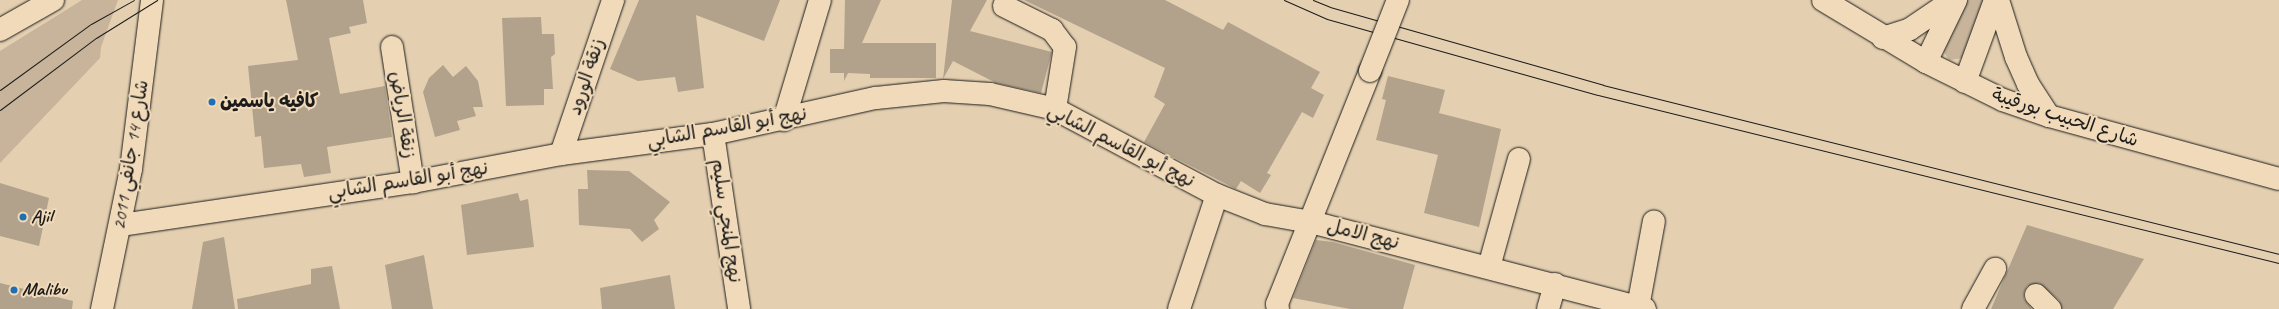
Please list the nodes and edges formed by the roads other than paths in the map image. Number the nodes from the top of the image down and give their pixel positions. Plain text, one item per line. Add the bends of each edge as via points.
1 (53, 0) edge
2 (152, 0) edge
3 (613, 0) edge
4 (820, 0) edge
5 (1398, 0) edge
6 (1823, 0) edge
7 (1954, 0) edge
8 (1996, 0) edge
9 (1004, 6) dead end
10 (0, 30) edge
11 (1883, 38) junction
12 (392, 47) dead end
13 (1926, 62) junction
14 (1965, 82) junction
15 (1055, 109) junction
16 (2049, 116) junction
17 (784, 120) junction
18 (713, 134) junction
19 (561, 154) junction
20 (1518, 159) dead end
21 (2279, 179) edge
22 (413, 182) junction
23 (1217, 194) junction
24 (1654, 221) dead end
25 (1311, 222) junction
26 (121, 225) junction
27 (1489, 267) junction
28 (1994, 269) dead end
29 (1555, 284) junction
30 (1642, 308) edge
31 (102, 309) edge
32 (739, 309) edge
33 (1179, 309) edge
34 (1278, 309) edge
35 (1548, 309) edge
36 (1973, 309) edge

1 - 10 street
2 - 26 street, شارع 14 جانفي 2011 via 131,169
3 - 19 street, زنقة الورود
4 - 17 street
5 - 25 street, نهج الامل, bridge
6 - 11 street, شارع الحبيب بورقيبة
7 - 11 street via 1910,30
7 - 13 street
8 - 14 street
8 - 16 street via 2028,84
9 - 15 street via 1052,30 1065,47
11 - 13 street, شارع الحبيب بورقيبة
12 - 22 street, زنقة الرياض
13 - 14 street, شارع الحبيب بورقيبة
14 - 16 street, شارع الحبيب بورقيبة via 2003,100
15 - 17 street, نهج أبو القاسم الشابي via 990,94 944,91 876,98
15 - 23 street, نهج أبو القاسم الشابي
16 - 21 street, شارع الحبيب بورقيبة
17 - 18 street, نهج أبو القاسم الشابي
18 - 19 street, نهج أبو القاسم الشابي
18 - 32 street, نهج المنجي سليم
19 - 22 street, نهج أبو القاسم الشابي
20 - 27 street
22 - 26 street, نهج أبو القاسم الشابي
23 - 25 street, نهج أبو القاسم الشابي via 1265,214
23 - 33 street
24 - 30 street
25 - 27 street, نهج الامل
25 - 34 street
26 - 31 street, شارع 14 جانفي 2011
27 - 29 street, نهج الامل
28 - 36 street
29 - 30 street, نهج الامل
29 - 35 street

